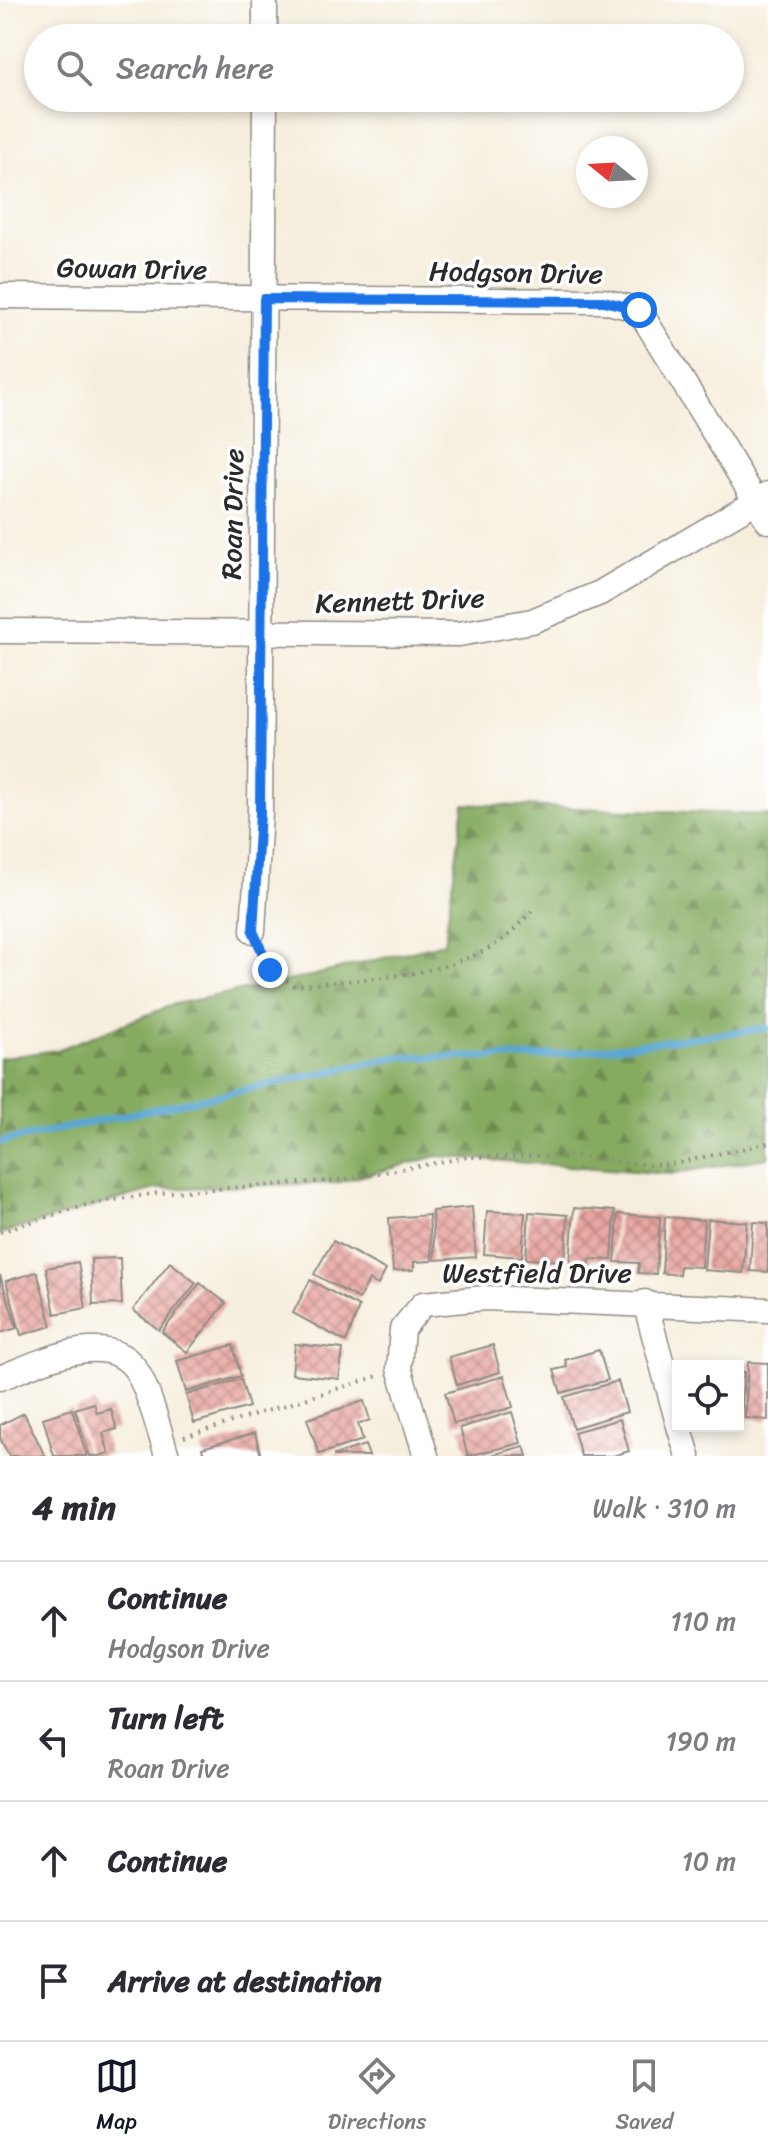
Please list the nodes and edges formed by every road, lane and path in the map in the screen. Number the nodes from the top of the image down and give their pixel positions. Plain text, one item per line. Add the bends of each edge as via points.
1 (265, 0) edge
2 (265, 24) edge
3 (265, 112) edge
4 (0, 296) edge
5 (264, 299) junction
6 (764, 505) edge
7 (0, 631) edge
8 (261, 633) junction
9 (532, 911) dead end
10 (253, 931) joint
11 (768, 1143) edge
12 (0, 1232) edge
13 (645, 1302) junction
14 (768, 1310) edge
15 (399, 1368) junction
16 (0, 1378) edge
17 (672, 1402) edge
18 (680, 1432) edge
19 (165, 1450) edge
20 (426, 1456) edge
21 (688, 1456) edge

1 - 2 street
3 - 5 street, Roan Drive
4 - 5 street, Gowan Drive
5 - 6 street, Hodgson Drive via 604,301 639,310
5 - 8 street, Roan Drive
6 - 8 street, Kennett Drive via 600,593 532,621 459,634
7 - 8 street, Kennett Drive
8 - 10 street, Roan Drive
9 - 10 path via 502,940 458,963 295,986 270,970
11 - 12 path via 672,1164 571,1156 468,1157 340,1180 158,1193 89,1204
13 - 14 street, Westfield Drive
13 - 15 street, Westfield Drive via 485,1298 423,1304 402,1329
13 - 17 street
15 - 19 path
15 - 20 street, Westfield Drive
16 - 19 street via 58,1355 91,1349 119,1355 137,1371
18 - 21 street

